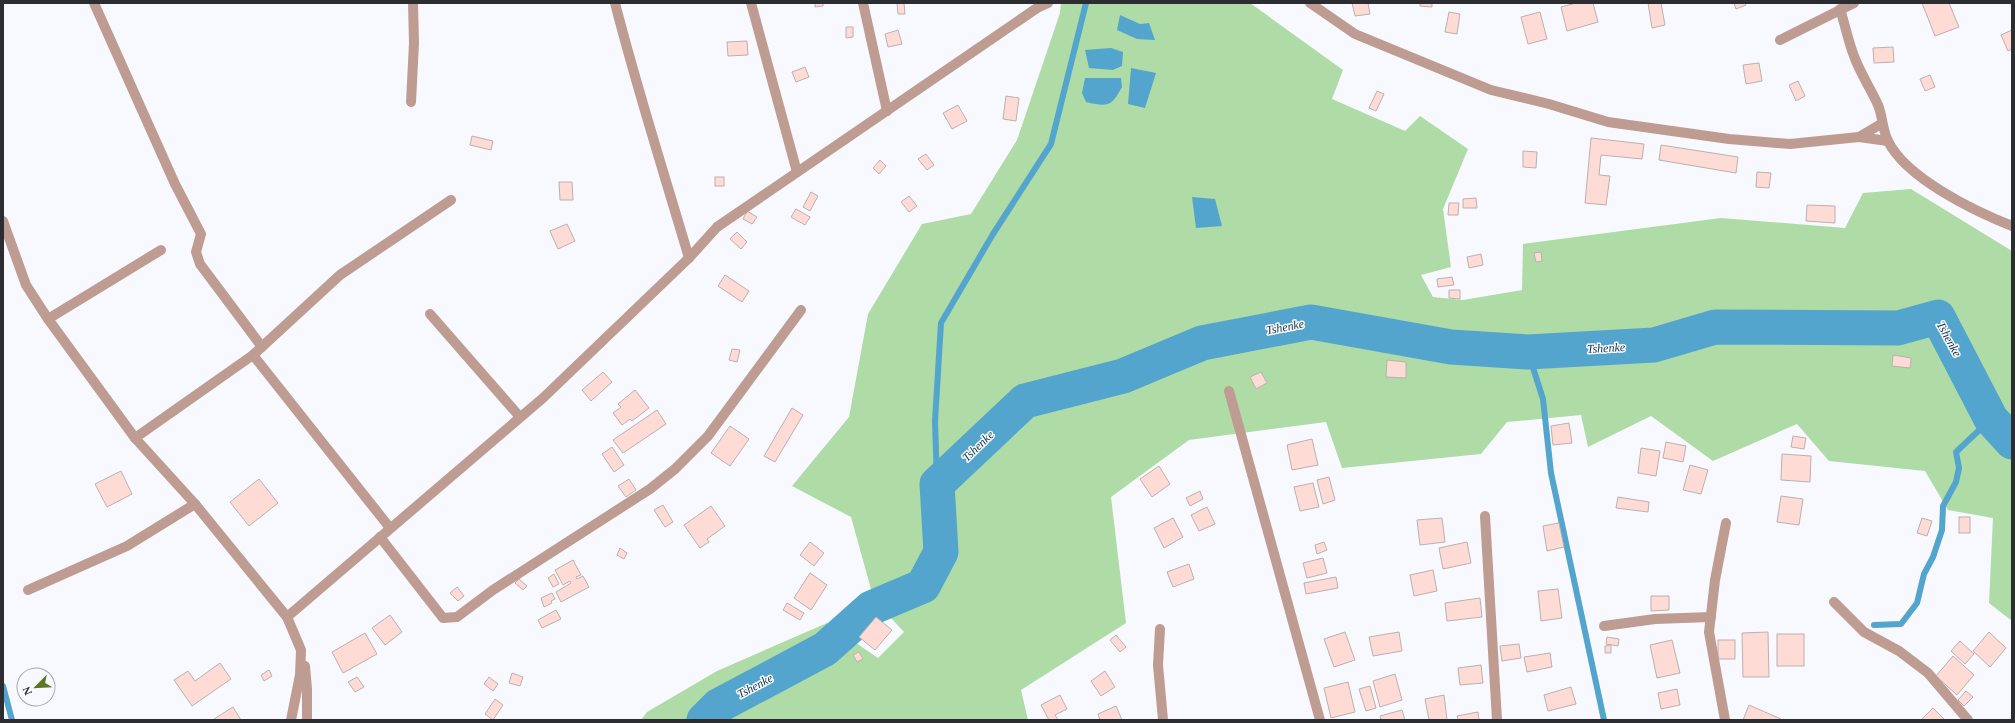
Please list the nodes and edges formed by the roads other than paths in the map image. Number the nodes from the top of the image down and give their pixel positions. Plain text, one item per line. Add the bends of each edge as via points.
1 (94, 3) edge
2 (413, 3) edge
3 (615, 3) edge
4 (751, 3) edge
5 (863, 3) edge
6 (1048, 3) edge
7 (1310, 3) edge
8 (1854, 3) edge
9 (1840, 9) junction
10 (1780, 40) dead end
11 (411, 102) dead end
12 (887, 111) junction
13 (1882, 124) junction
14 (1859, 137) junction
15 (1888, 141) junction
16 (797, 172) junction
17 (451, 200) dead end
18 (3, 221) edge
19 (2012, 226) edge
20 (162, 250) dead end
21 (689, 258) junction
22 (801, 310) dead end
23 (430, 314) dead end
24 (48, 319) junction
25 (262, 347) junction
26 (253, 355) junction
27 (1229, 391) dead end
28 (520, 417) junction
29 (135, 438) junction
30 (196, 504) junction
31 (1485, 516) dead end
32 (1726, 523) dead end
33 (390, 528) junction
34 (380, 537) junction
35 (28, 590) dead end
36 (1834, 602) dead end
37 (1711, 616) junction
38 (287, 617) junction
39 (1604, 626) dead end
40 (1160, 629) dead end
41 (301, 650) junction
42 (291, 720) edge
43 (307, 720) edge
44 (1163, 720) edge
45 (1320, 720) edge
46 (1497, 720) edge
47 (1725, 720) edge
48 (1968, 720) edge

1 - 25 street via 175,184 201,234 196,252 200,264
2 - 11 street
3 - 21 street via 636,84 651,125
4 - 16 street
5 - 12 street
6 - 12 street
7 - 14 street via 1355,34 1491,90 1608,122 1729,139 1790,144
8 - 9 street
9 - 10 street
9 - 13 street via 1854,56 1878,106
12 - 16 street
13 - 14 street
13 - 15 street
14 - 15 street
15 - 19 street via 1897,155 1920,176 1980,212
16 - 21 street via 717,227
17 - 25 street via 340,275
18 - 24 street via 26,285
20 - 24 street
21 - 28 street
22 - 34 street via 718,424 675,469 650,490 493,590 457,617 443,618
23 - 28 street
24 - 29 street
25 - 26 street
26 - 29 street
26 - 33 street
27 - 45 street
28 - 33 street
29 - 30 street
30 - 35 street via 128,546
30 - 38 street
31 - 46 street
32 - 37 street
33 - 34 street
34 - 38 street
36 - 48 street via 1864,632 1899,651 1928,673
37 - 39 street via 1655,619
37 - 47 street via 1709,632
38 - 41 street
40 - 44 street via 1158,665
41 - 42 street via 300,675
41 - 43 street via 306,671

